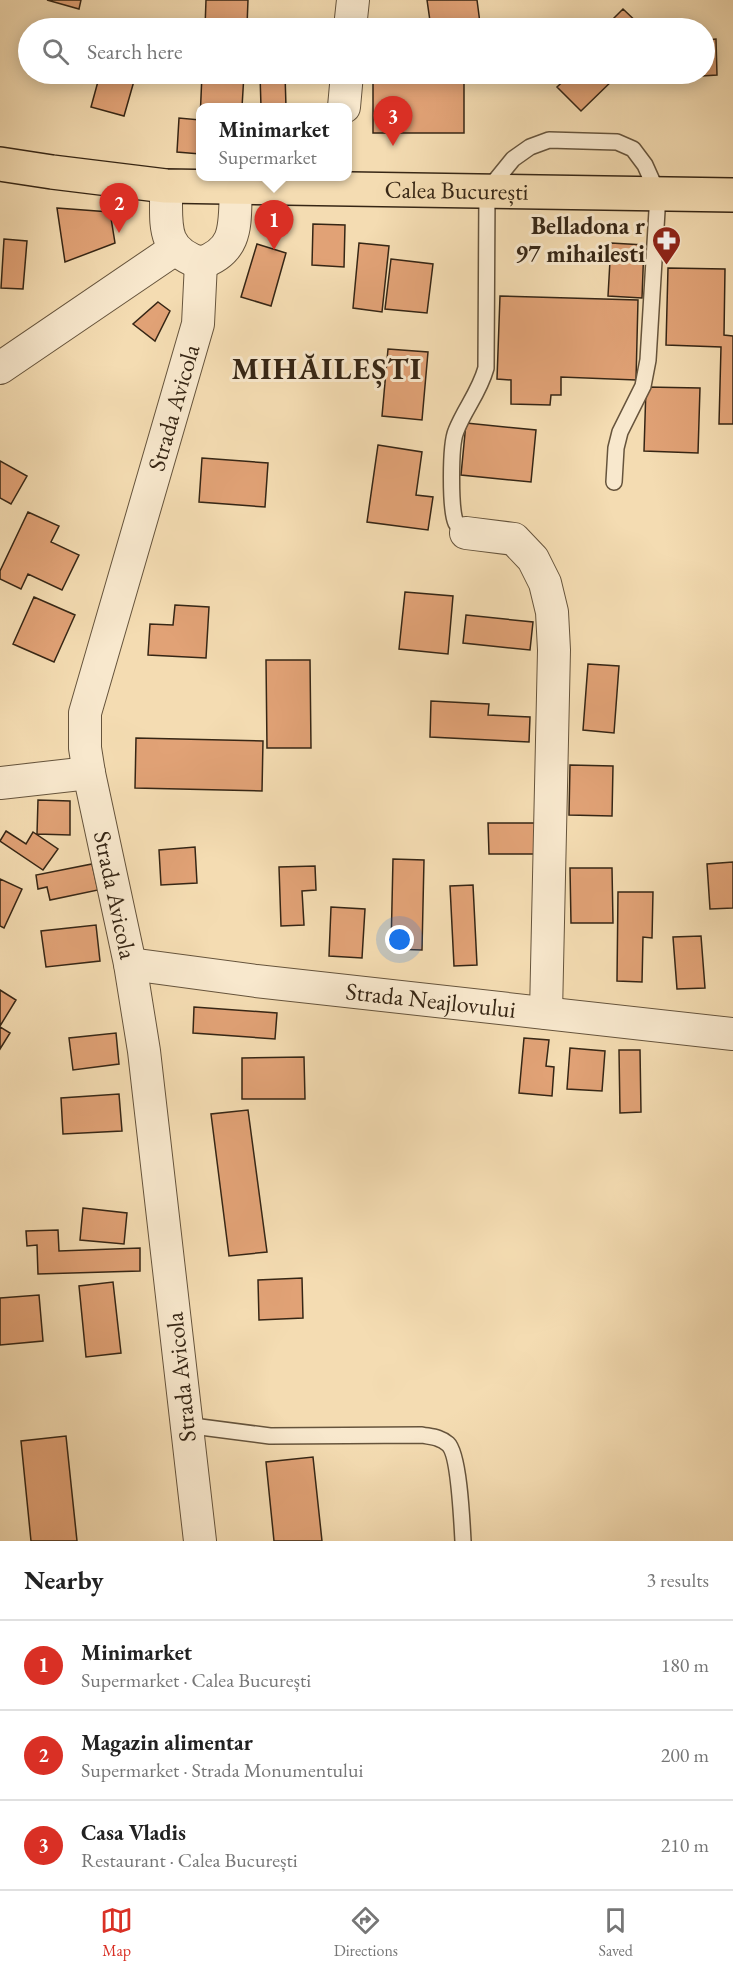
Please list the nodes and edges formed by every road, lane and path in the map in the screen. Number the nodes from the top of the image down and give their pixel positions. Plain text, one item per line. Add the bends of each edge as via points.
1 (353, 0) edge
2 (351, 18) edge
3 (346, 84) edge
4 (344, 103) edge
5 (0, 164) edge
6 (340, 182) edge
7 (166, 186) junction
8 (236, 187) junction
9 (487, 191) junction
10 (658, 194) junction
11 (733, 195) edge
12 (188, 256) junction
13 (0, 368) edge
14 (614, 482) dead end
15 (466, 533) joint
16 (89, 772) junction
17 (0, 783) edge
18 (130, 964) junction
19 (546, 1013) junction
20 (733, 1034) edge
21 (185, 1425) junction
22 (200, 1541) edge
23 (464, 1541) edge

1 - 2 street
3 - 4 street
5 - 7 main road, Calea București
6 - 8 main road, Calea București
6 - 9 main road, Calea București
7 - 8 main road, Calea București
7 - 12 street, Strada Avicola via 167,229
8 - 12 street via 231,240 221,254
9 - 10 main road, Calea București
9 - 10 lane via 513,159 549,140 617,142 633,149
9 - 15 lane via 486,368 455,433 453,458 453,513 457,526
10 - 11 main road, Calea București
10 - 14 lane via 648,360 643,386 620,432
12 - 13 street
12 - 16 street, Strada Avicola via 198,324 86,713
15 - 19 street via 514,539 533,559 552,612
16 - 17 street
16 - 18 street, Strada Avicola
18 - 19 street, Strada Neajlovului
18 - 21 street, Strada Avicola via 144,1051
19 - 20 street, Strada Neajlovului
21 - 22 street, Strada Avicola
21 - 23 lane via 270,1436 438,1438 450,1446 455,1459

